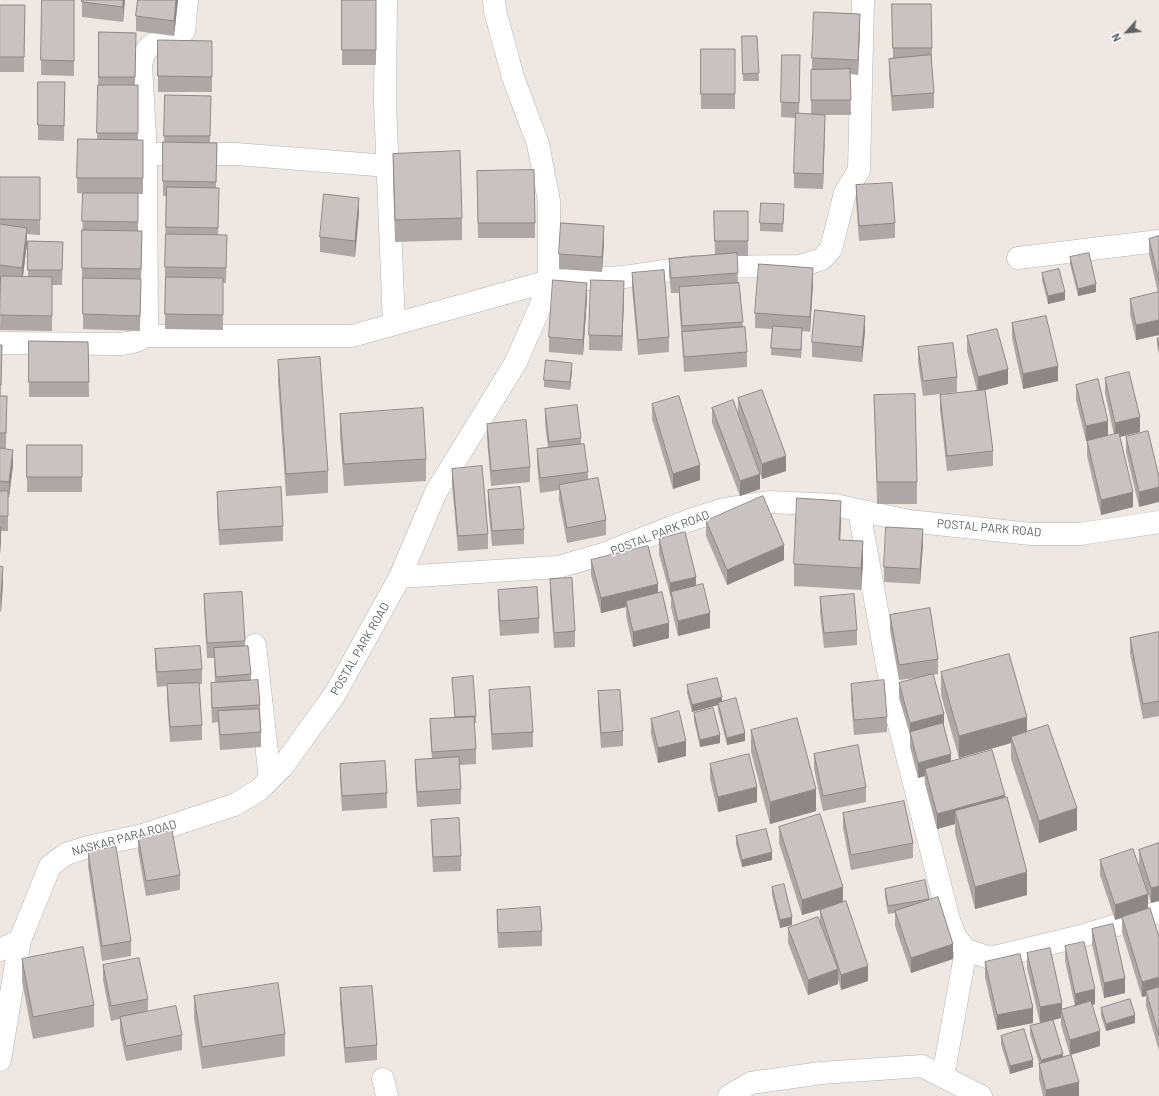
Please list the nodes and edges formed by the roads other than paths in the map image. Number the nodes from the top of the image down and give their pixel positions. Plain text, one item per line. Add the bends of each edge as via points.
1 (187, 0) edge
2 (386, 0) edge
3 (494, 0) edge
4 (864, 0) edge
5 (146, 154) junction
6 (388, 166) junction
7 (1159, 241) edge
8 (1018, 258) dead end
9 (549, 281) junction
10 (394, 324) junction
11 (144, 336) junction
12 (0, 343) edge
13 (859, 511) junction
14 (1159, 522) edge
15 (400, 577) junction
16 (255, 645) dead end
17 (270, 779) junction
18 (1159, 912) edge
19 (20, 940) junction
20 (0, 950) edge
21 (966, 950) junction
22 (0, 1060) edge
23 (943, 1076) junction
24 (729, 1096) edge
25 (981, 1096) edge

1 - 5 street via 184,31 176,37 153,42 144,52 141,64
2 - 6 street via 385,102
3 - 9 street via 513,77 541,158 549,201
4 - 9 street via 859,170 845,193 831,249 822,259 800,266 692,267 624,277
5 - 6 street via 236,154
5 - 11 street via 147,326
6 - 10 street
7 - 8 street
9 - 10 street
9 - 15 street via 516,362 436,492
10 - 11 street via 352,336
11 - 12 street via 140,341 122,344
13 - 14 street, POSTAL PARK ROAD via 909,521 1031,534 1080,534
13 - 15 street, POSTAL PARK ROAD via 835,505 769,502 724,510 690,520 603,554 558,568
13 - 21 street via 895,710 949,920 956,938
15 - 17 street, POSTAL PARK ROAD via 335,694 283,766
16 - 17 street
17 - 19 street, NASKAR PARA ROAD via 259,790 234,805 143,835 88,846 66,854 50,866
18 - 21 street via 1081,936 990,958
19 - 20 street
19 - 22 street, NASKAR PARA ROAD
21 - 23 street
23 - 24 street via 922,1066 821,1073 751,1083
23 - 25 street

